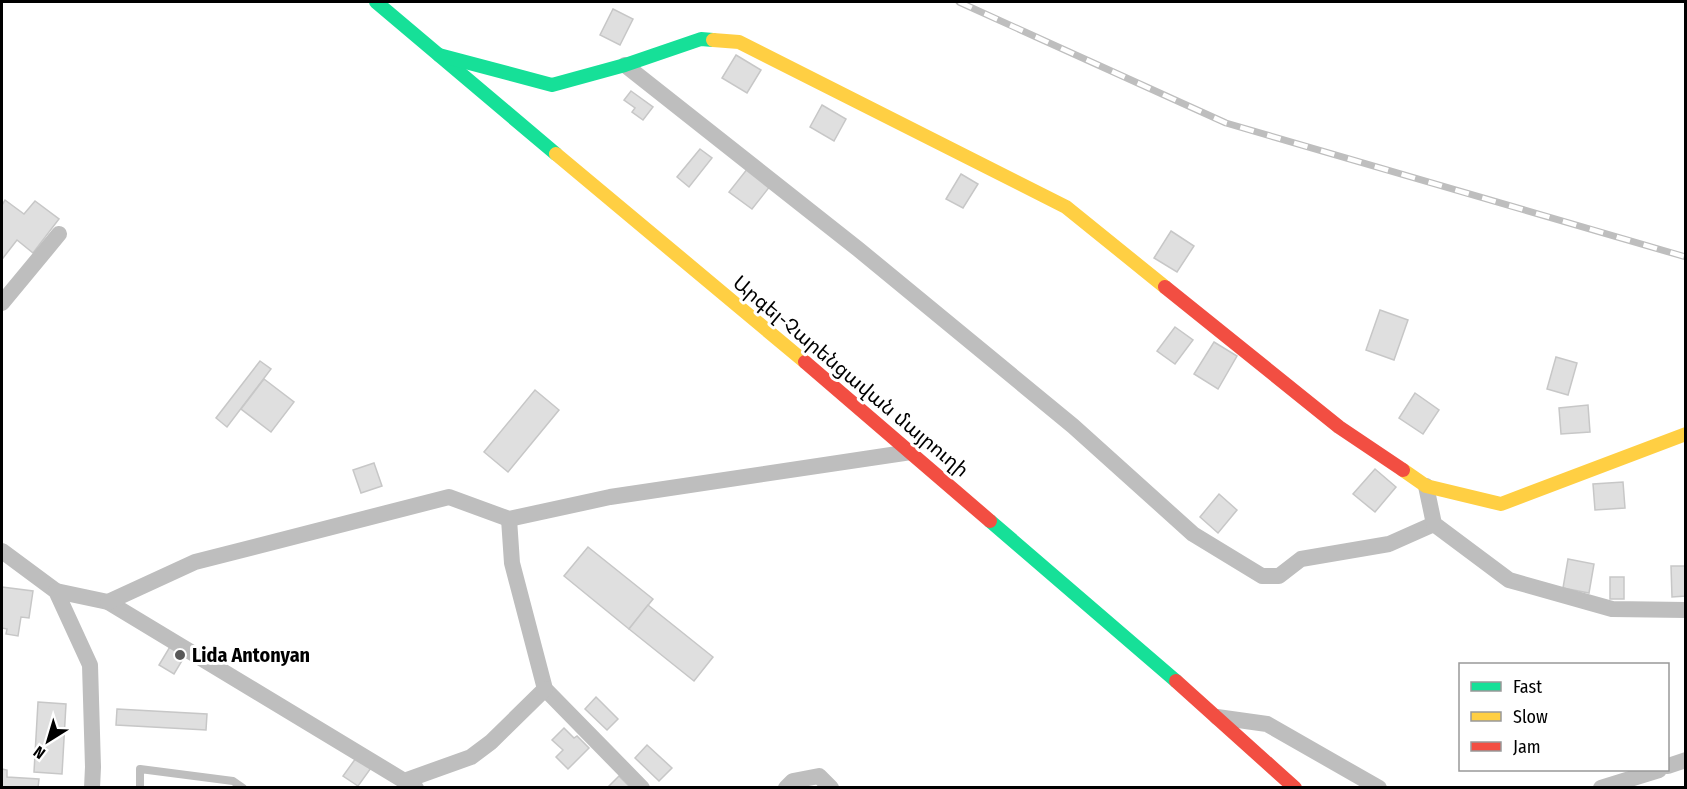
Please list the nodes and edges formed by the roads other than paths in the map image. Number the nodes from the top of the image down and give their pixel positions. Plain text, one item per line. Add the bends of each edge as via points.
1 (376, 2) edge
2 (439, 55) junction
3 (625, 65) junction
4 (59, 234) dead end
5 (2, 303) edge
6 (1686, 434) edge
7 (912, 452) junction
8 (1426, 486) junction
9 (509, 519) junction
10 (1434, 524) junction
11 (2, 551) edge
12 (56, 591) junction
13 (108, 602) junction
14 (1686, 610) edge
15 (545, 689) junction
16 (1217, 717) junction
17 (1686, 760) edge
18 (1669, 766) edge
19 (1656, 771) edge
20 (410, 784) edge
21 (92, 788) edge
22 (140, 788) edge
23 (243, 788) edge
24 (642, 788) edge
25 (786, 788) edge
26 (831, 788) edge
27 (1295, 788) edge
28 (1379, 788) edge
29 (1601, 788) edge

1 - 2 street, Արգել-Չարենցավան մայրուղի
2 - 3 street via 552,86
2 - 7 street, Արգել-Չարենցավան մայրուղի
3 - 8 street via 701,39 739,42 1066,207 1340,427
3 - 10 street via 1037,396 1193,534 1262,576 1279,576 1301,559 1389,544
4 - 5 street
6 - 8 street via 1501,504
7 - 9 street via 610,497
7 - 16 street, Արգել-Չարենցավան մայրուղի
8 - 10 street
9 - 13 street via 449,497 195,562
9 - 15 street via 512,563
10 - 14 street via 1509,580 1612,609
11 - 12 street
12 - 13 street
12 - 21 street via 90,665
13 - 20 street
15 - 20 street via 471,757
15 - 24 street
16 - 27 street, Արգել-Չարենցավան մայրուղի
16 - 28 street via 1267,724
17 - 18 street
19 - 29 street
22 - 23 lane via 140,769 233,781
25 - 26 street via 793,781 819,776

